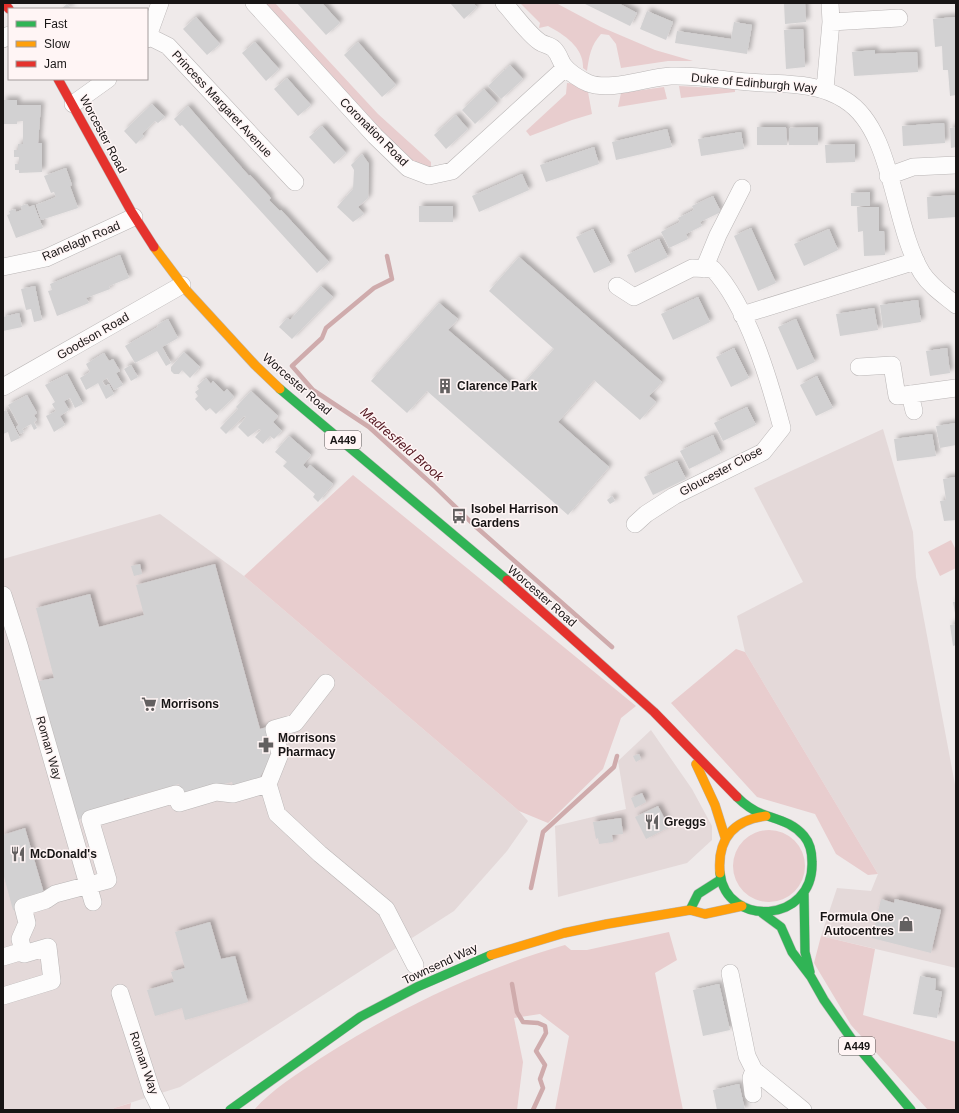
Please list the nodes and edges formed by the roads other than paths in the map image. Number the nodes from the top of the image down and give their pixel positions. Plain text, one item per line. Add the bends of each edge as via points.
1 (160, 3) edge
2 (254, 3) edge
3 (504, 3) edge
4 (830, 3) edge
5 (898, 18) dead end
6 (831, 22) junction
7 (148, 37) edge
8 (565, 68) junction
9 (59, 80) edge
10 (107, 80) edge
11 (825, 89) junction
12 (73, 104) junction
13 (956, 165) edge
14 (888, 176) junction
15 (295, 182) dead end
16 (742, 188) dead end
17 (134, 217) junction
18 (916, 261) junction
19 (3, 267) edge
20 (704, 269) junction
21 (182, 285) junction
22 (617, 286) dead end
23 (956, 305) edge
24 (742, 315) junction
25 (859, 367) dead end
26 (3, 387) edge
27 (956, 388) edge
28 (910, 394) junction
29 (914, 411) dead end
30 (635, 524) dead end
31 (3, 595) edge
32 (326, 683) dead end
33 (690, 750) junction
34 (268, 784) junction
35 (766, 816) junction
36 (725, 837) junction
37 (720, 880) junction
38 (88, 886) junction
39 (804, 893) junction
40 (93, 902) dead end
41 (742, 906) junction
42 (690, 910) junction
43 (762, 912) junction
44 (23, 951) junction
45 (3, 957) edge
46 (415, 965) dead end
47 (730, 973) dead end
48 (811, 977) junction
49 (120, 993) dead end
50 (3, 996) edge
51 (754, 1070) junction
52 (753, 1094) dead end
53 (161, 1110) edge
54 (230, 1110) edge
55 (802, 1110) edge
56 (911, 1110) edge

1 - 7 street
2 - 8 street, Coronation Road via 375,136 408,168 429,176 452,171
3 - 8 street, Duke of Edinburgh Way via 540,42 552,47 560,55
4 - 6 street
5 - 6 street
6 - 11 street
7 - 15 street, Princess Margaret Avenue via 168,46 280,156
8 - 11 street, Duke of Edinburgh Way via 589,84 620,84 678,76 795,84
9 - 12 main road, Worcester Road / A449
10 - 12 street
11 - 14 street, Duke of Edinburgh Way via 860,111 874,130
12 - 17 main road, Worcester Road / A449
13 - 14 street via 913,168
14 - 18 street, Duke of Edinburgh Way
16 - 20 street
17 - 19 street, Ranelagh Road via 46,258
17 - 21 main road, Worcester Road / A449
18 - 23 street, Duke of Edinburgh Way via 931,284
18 - 24 street
20 - 22 street via 692,268 634,297
20 - 24 street, Gloucester Close via 713,269 720,277
21 - 26 street, Goodson Road
21 - 33 main road, Worcester Road / A449 via 263,373 536,606 623,683 670,727
24 - 30 street, Gloucester Close via 770,383 782,428 763,452 674,496
25 - 28 street via 892,365 897,396
27 - 28 street
28 - 29 street
31 - 38 street, Roman Way
32 - 34 street via 295,723 274,729 280,754
33 - 35 main road, A449 via 740,801
33 - 36 main road, A449 via 715,805
34 - 38 street via 233,794 216,792 179,803 176,794 90,819 108,880
34 - 46 street via 277,814 386,909
35 - 36 main road, A449 via 751,818 739,824
35 - 39 main road, A449 via 784,819 799,829 809,842 814,861 812,878
36 - 37 main road, A449 via 720,847
37 - 41 main road, A449 via 734,901
37 - 42 main road via 698,894
38 - 40 street, Roman Way
38 - 44 street via 55,894 46,900 23,907 27,923 20,939
39 - 43 main road, A449 via 790,906
39 - 48 main road, A449 via 805,952
41 - 42 main road, Townsend Way via 705,914
41 - 43 main road, A449
42 - 54 main road, Townsend Way via 564,933 490,955 417,987 360,1017
43 - 48 main road, A449 via 781,927 792,952
44 - 45 street
44 - 50 street via 24,954 48,947 52,981
47 - 51 street via 747,1056
48 - 56 main road, A449 via 853,1041
49 - 53 street, Roman Way via 152,1092
51 - 52 street via 751,1078
51 - 55 street

